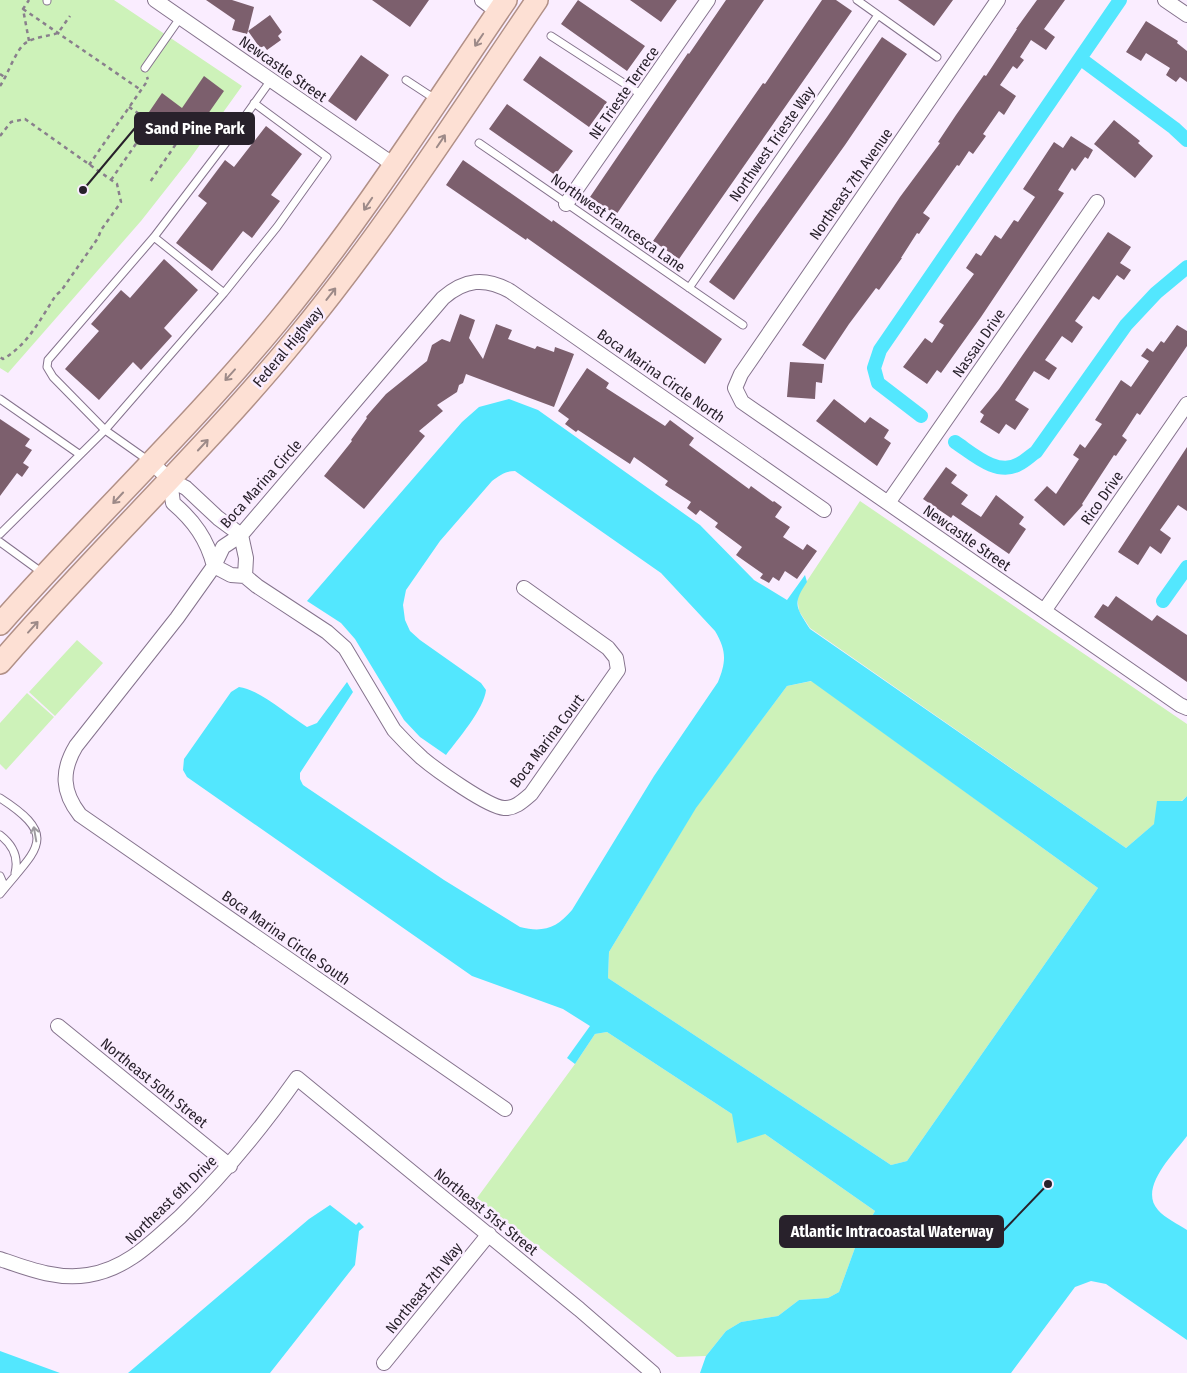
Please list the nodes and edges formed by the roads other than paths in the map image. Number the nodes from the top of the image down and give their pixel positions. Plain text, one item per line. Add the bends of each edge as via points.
1 (155, 0) edge
2 (538, 0) edge
3 (708, 0) edge
4 (857, 0) edge
5 (998, 0) edge
6 (1165, 0) edge
7 (495, 4) edge
8 (1187, 15) edge
9 (878, 16) junction
10 (180, 18) junction
11 (551, 36) dead end
12 (936, 57) dead end
13 (145, 68) road end
14 (271, 80) junction
15 (406, 80) dead end
16 (642, 95) junction
17 (438, 101) junction
18 (254, 104) junction
19 (424, 122) junction
20 (479, 143) dead end
21 (394, 165) junction
22 (414, 181) junction
23 (1097, 202) dead end
24 (566, 204) junction
25 (384, 224) junction
26 (154, 236) junction
27 (476, 281) joint
28 (689, 288) junction
29 (224, 294) junction
30 (743, 325) dead end
31 (735, 388) joint
32 (0, 399) edge
33 (1187, 404) edge
34 (105, 430) junction
35 (79, 454) junction
36 (151, 462) junction
37 (170, 480) junction
38 (888, 503) junction
39 (824, 510) dead end
40 (0, 534) edge
41 (241, 535) junction
42 (0, 542) edge
43 (214, 566) junction
44 (46, 574) junction
45 (246, 576) junction
46 (524, 588) dead end
47 (1044, 611) junction
48 (0, 624) edge
49 (0, 663) edge
50 (1187, 708) edge
51 (65, 781) joint
52 (0, 798) edge
53 (0, 835) edge
54 (15, 875) junction
55 (0, 876) edge
56 (0, 894) edge
57 (58, 1026) dead end
58 (297, 1078) joint
59 (505, 1109) dead end
60 (230, 1166) junction
61 (489, 1234) junction
62 (0, 1258) edge
63 (384, 1363) dead end
64 (653, 1373) edge

1 - 10 street, Newcastle Street
22 -> 2 main road, Federal Highway
3 - 16 street, NE Trieste Terrece
4 - 9 lane
5 - 31 street, Northeast 7th Avenue via 746,366
6 - 8 street
7 -> 17 main road, Federal Highway
9 - 12 lane
9 - 28 lane, Northwest Trieste Way
10 - 13 lane
10 - 14 street, Newcastle Street
11 - 16 lane
14 - 18 lane
14 - 21 street, Newcastle Street
15 - 17 lane
16 - 24 street, NE Trieste Terrece
17 - 19 main road, Federal Highway
18 - 26 lane
18 - 29 lane via 327,157
19 - 21 main road, Federal Highway
19 - 22 main road via 413,156
20 - 24 lane, Northwest Francesca Lane
21 - 25 main road via 394,190
21 -> 36 main road, Federal Highway via 280,319
22 - 25 main road, Federal Highway
23 - 38 street, Nassau Drive
24 - 28 lane, Northwest Francesca Lane
37 -> 25 main road, Federal Highway via 298,336
26 - 29 lane
26 - 34 lane via 48,360 47,367 53,377
27 - 39 street, Boca Marina Circle North via 500,285 510,291
27 - 41 street, Boca Marina Circle via 463,284 442,298
28 - 30 lane, Northwest Francesca Lane
29 - 34 lane
31 - 38 street, Newcastle Street via 742,402
32 - 35 lane
33 - 47 street, Rico Drive
34 - 35 lane
34 - 36 lane
35 - 40 lane
36 - 37 street
36 -> 44 main road, Federal Highway
37 - 41 street via 186,488
37 - 43 street via 173,503 190,518 209,550
49 -> 37 main road, Federal Highway
38 - 47 street, Newcastle Street
41 - 43 street, Boca Marina Circle via 223,547
41 - 45 street
42 - 44 lane
43 - 45 street, Boca Marina Court via 231,575
43 - 51 street, Boca Marina Circle via 76,746 66,769
44 - 48 main road, Federal Highway
45 - 46 street, Boca Marina Court via 345,648 394,730 422,758 487,803 505,808 519,804 531,794 618,670 616,658 608,648
47 - 50 street, Newcastle Street
51 - 59 street, Boca Marina Circle South via 72,805 80,814
54 -> 52 lane via 35,851 36,834 28,818
53 - 54 lane via 14,850 18,864
54 - 56 lane
55 - 56 lane via 3,883
57 - 60 street, Northeast 50th Street
58 - 60 street, Northeast 6th Drive
58 - 61 street, Northeast 51st Street
60 - 62 street, Northeast 6th Drive via 150,1245 115,1267 88,1275 58,1276
61 - 63 street, Northeast 7th Way
61 - 64 street, Northeast 51st Street

